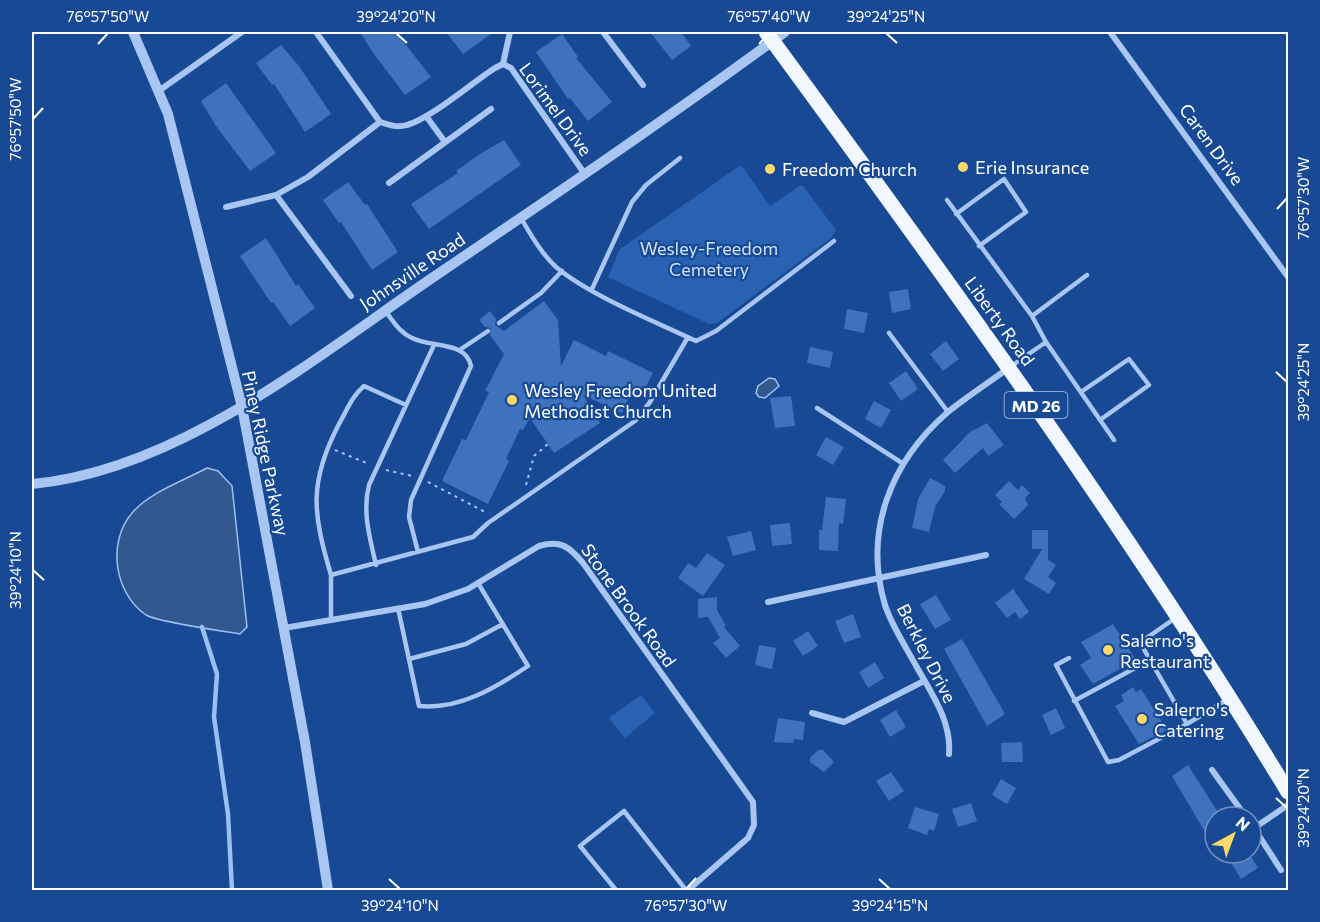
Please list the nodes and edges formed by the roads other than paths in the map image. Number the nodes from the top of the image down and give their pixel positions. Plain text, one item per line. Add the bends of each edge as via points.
1 (133, 32) edge
2 (242, 32) edge
3 (316, 32) edge
4 (510, 32) edge
5 (603, 32) edge
6 (1110, 32) edge
7 (774, 35) edge
8 (503, 64) junction
9 (643, 85) dead end
10 (160, 90) junction
11 (491, 109) dead end
12 (426, 116) junction
13 (380, 122) junction
14 (445, 142) junction
15 (680, 158) dead end
16 (584, 173) junction
17 (389, 183) dead end
18 (276, 195) junction
19 (947, 200) dead end
20 (225, 207) dead end
21 (956, 214) junction
22 (521, 218) junction
23 (834, 242) dead end
24 (979, 246) junction
25 (562, 271) junction
26 (1087, 275) dead end
27 (1288, 277) edge
28 (592, 289) junction
29 (351, 296) dead end
30 (384, 310) junction
31 (1032, 316) junction
32 (499, 323) dead end
33 (488, 330) dead end
34 (889, 333) dead end
35 (688, 337) junction
36 (1046, 342) junction
37 (434, 345) junction
38 (461, 349) junction
39 (1010, 367) junction
40 (1081, 392) junction
41 (406, 405) junction
42 (242, 407) junction
43 (817, 408) dead end
44 (948, 412) junction
45 (1100, 420) junction
46 (1114, 440) dead end
47 (902, 463) junction
48 (32, 484) edge
49 (418, 552) junction
50 (986, 555) dead end
51 (376, 565) junction
52 (332, 575) junction
53 (879, 578) junction
54 (478, 583) junction
55 (768, 602) dead end
56 (398, 608) junction
57 (1179, 616) junction
58 (331, 619) junction
59 (503, 624) junction
60 (284, 628) junction
61 (1069, 658) dead end
62 (409, 659) junction
63 (1150, 660) junction
64 (924, 681) junction
65 (1231, 697) junction
66 (1074, 701) junction
67 (812, 713) dead end
68 (1187, 724) junction
69 (949, 754) dead end
70 (1212, 770) dead end
71 (1288, 792) edge
72 (1237, 805) edge
73 (1288, 805) edge
74 (1263, 820) edge
75 (1263, 843) edge
76 (1281, 870) dead end
77 (328, 891) edge
78 (616, 891) edge
79 (687, 891) edge

1 - 10 street, Piney Ridge Parkway
2 - 10 street
3 - 13 street
4 - 8 street
5 - 9 street
6 - 27 street, Caren Drive
7 - 16 street, Johnsville Road
7 - 39 main road, Liberty Road / MD 26
8 - 12 street, Lorimel Drive
8 - 16 street, Lorimel Drive via 511,68
10 - 42 street, Piney Ridge Parkway via 182,161
11 - 14 street
12 - 13 street, Lorimel Drive via 395,127
12 - 14 street
13 - 18 street via 308,177
14 - 17 street
15 - 28 lane via 646,185 632,202
16 - 22 street, Johnsville Road
18 - 20 street
18 - 29 street
19 - 21 lane
21 - 24 lane
21 - 24 lane via 1004,179 1026,212
22 - 25 lane via 538,248
22 - 30 street, Johnsville Road
23 - 35 lane via 716,331 696,341
24 - 31 lane
25 - 28 lane
25 - 32 lane via 541,293
26 - 31 lane
28 - 35 lane
30 - 37 lane via 403,333
30 - 42 street, Johnsville Road
31 - 36 lane
33 - 38 lane
34 - 44 lane
35 - 49 lane via 635,421 473,537
36 - 39 lane
36 - 40 lane
37 - 38 lane
37 - 41 lane
38 - 49 lane via 470,356 471,366 411,500 409,517
39 - 44 street, Berkley Drive
39 - 57 main road, Liberty Road / MD 26
40 - 45 lane
40 - 45 lane via 1130,359 1149,385
41 - 51 lane via 365,499
41 - 52 lane via 364,386 355,394 327,447 315,492 322,543
42 - 48 street, Johnsville Road via 169,444 120,463
42 - 60 street, Piney Ridge Parkway
43 - 47 lane
44 - 47 street, Berkley Drive
45 - 46 lane
47 - 53 street, Berkley Drive via 880,524
49 - 51 lane
50 - 53 street
51 - 52 lane
52 - 58 lane
53 - 55 street
53 - 64 street, Berkley Drive via 885,606
54 - 56 street, Stone Brook Road via 424,604
54 - 59 lane
54 - 79 street, Stone Brook Road via 539,546 551,542 572,550 753,802 754,825 748,838
56 - 58 street, Stone Brook Road
56 - 62 lane
57 - 63 lane via 1143,640
57 - 65 main road, Liberty Road / MD 26
58 - 60 street, Stone Brook Road
59 - 62 lane via 466,644
59 - 62 lane via 528,666 495,688 441,708 419,706
60 - 77 street, Piney Ridge Parkway
61 - 66 lane via 1056,665
63 - 66 lane
63 - 68 lane
64 - 67 street via 844,722
64 - 69 street, Berkley Drive via 948,730
65 - 68 lane
65 - 71 main road, Liberty Road / MD 26
66 - 68 lane via 1104,758 1111,763
70 - 72 street
73 - 74 street
75 - 76 street
78 - 79 lane via 580,846 624,811

